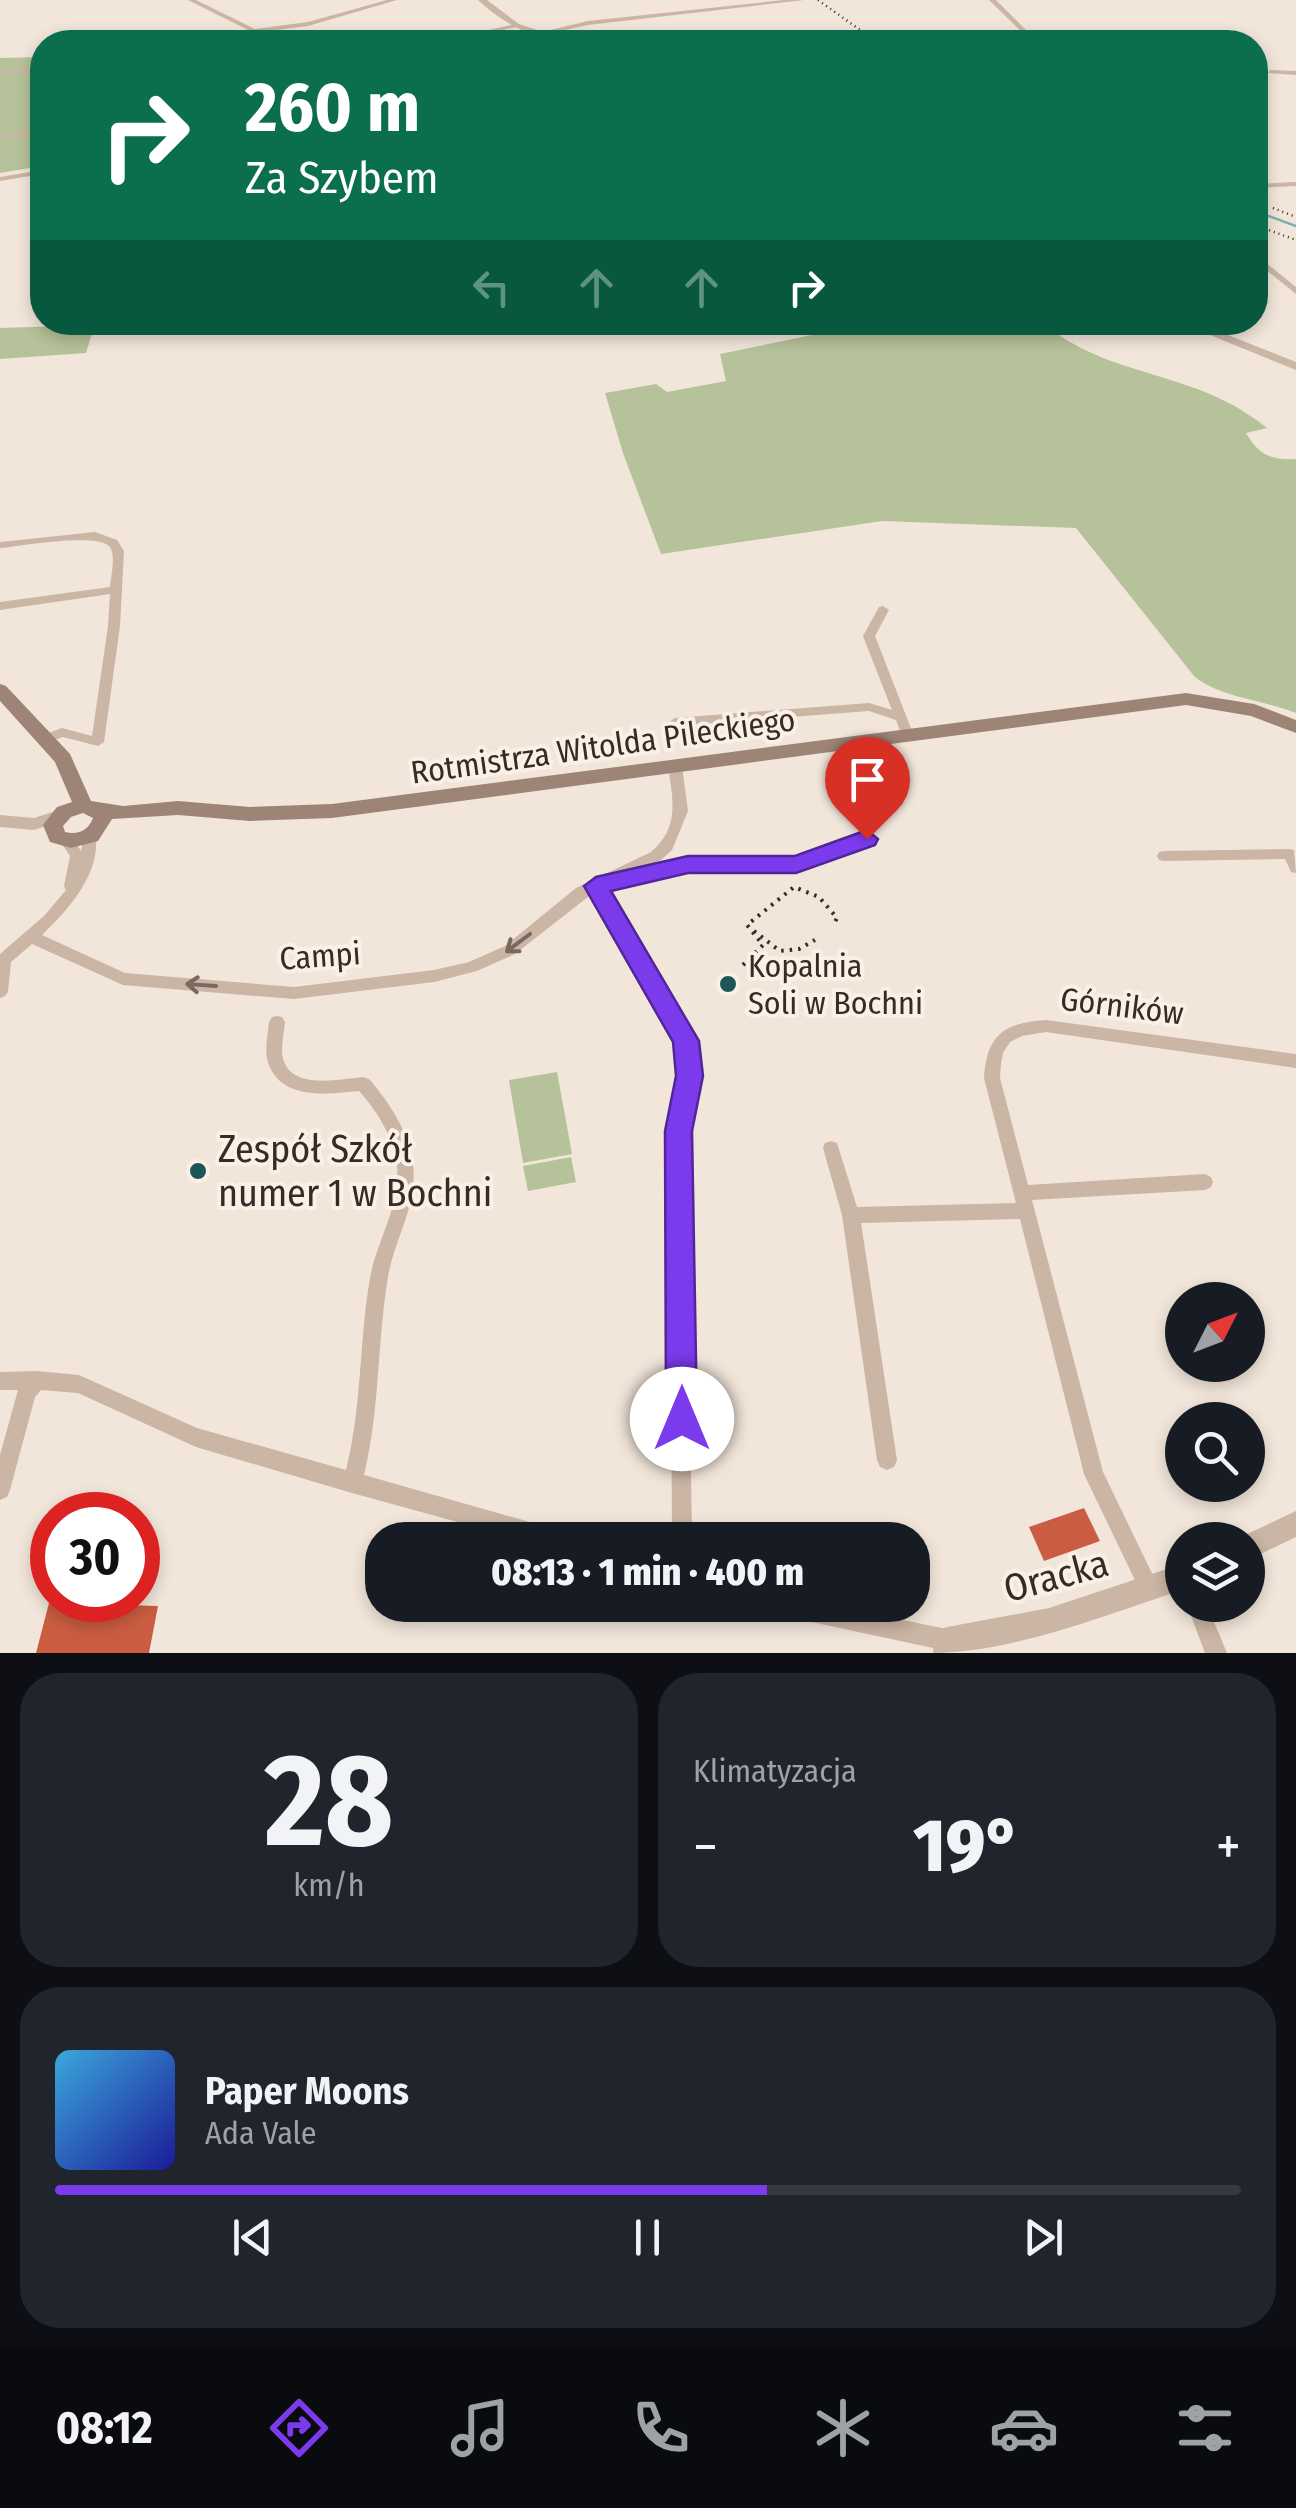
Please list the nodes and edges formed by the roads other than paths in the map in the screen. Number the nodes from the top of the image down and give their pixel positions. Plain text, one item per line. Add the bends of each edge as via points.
1 (191, 0) edge
2 (371, 0) edge
3 (394, 0) edge
4 (482, 0) edge
5 (801, 0) edge
6 (992, 0) edge
7 (380, 4) junction
8 (516, 26) junction
9 (251, 30) edge
10 (268, 30) edge
11 (496, 30) edge
12 (526, 30) edge
13 (559, 30) edge
14 (1022, 30) edge
15 (0, 70) edge
16 (30, 71) edge
17 (1285, 74) dead end
18 (1296, 74) edge
19 (30, 132) edge
20 (0, 138) edge
21 (30, 174) edge
22 (0, 179) edge
23 (1296, 184) edge
24 (1268, 185) edge
25 (1268, 268) edge
26 (1296, 291) edge
27 (1216, 335) edge
28 (1296, 366) edge
29 (0, 545) edge
30 (116, 590) junction
31 (0, 606) edge
32 (883, 610) dead end
33 (0, 690) edge
34 (901, 717) junction
35 (675, 722) dead end
36 (1296, 727) edge
37 (908, 736) junction
38 (47, 742) junction
39 (675, 766) junction
40 (0, 824) edge
41 (77, 824) junction
42 (867, 839) dead end
43 (1164, 856) dead end
44 (1296, 868) edge
45 (599, 884) junction
46 (62, 905) junction
47 (30, 937) junction
48 (2, 958) edge
49 (0, 992) edge
50 (276, 1022) dead end
51 (1296, 1061) edge
52 (831, 1148) dead end
53 (1205, 1182) dead end
54 (1025, 1202) junction
55 (851, 1215) junction
56 (38, 1380) junction
57 (0, 1382) edge
58 (887, 1460) dead end
59 (352, 1483) junction
60 (0, 1490) edge
61 (493, 1522) edge
62 (682, 1522) edge
63 (1296, 1524) edge
64 (1265, 1539) edge
65 (1165, 1584) edge
66 (1150, 1590) junction
67 (847, 1622) edge
68 (1204, 1622) edge
69 (947, 1647) edge
70 (1216, 1653) edge

1 - 9 street
2 - 7 street
3 - 7 street
4 - 8 street
5 - 13 street
6 - 14 street
7 - 10 street
8 - 11 street
8 - 12 street
15 - 16 street
17 - 18 street
19 - 20 street
21 - 22 street
23 - 24 street
25 - 26 street
27 - 28 street
29 - 30 street via 105,537 118,550
30 - 31 street
30 - 38 street via 98,742 62,732
32 - 34 street via 869,636
33 - 38 main road
34 - 35 street via 868,707
34 - 37 street
36 - 37 main road, Rotmistrza Witolda Pileckiego via 1254,710 1186,699
37 - 39 main road, Rotmistrza Witolda Pileckiego
38 - 41 main road
39 - 41 main road, Rotmistrza Witolda Pileckiego via 332,812 206,811
39 - 45 street, Campi via 682,792 674,835 656,856
40 - 41 street
41 - 46 street via 78,864
41 - 46 street via 84,874
42 - 45 street via 796,865 688,865
43 - 44 street via 1289,854
45 -> 47 street, Campi via 510,950 472,967 294,992 122,979
45 - 62 street via 686,1041 690,1076 678,1131
46 - 47 street
47 - 48 street
48 - 49 street
50 - 59 street via 276,1064 284,1074 304,1087 363,1084 380,1101 405,1165 403,1200 379,1274 364,1441
51 - 54 street, Górników via 1046,1026 1011,1033 992,1056 992,1078
52 - 55 street
53 - 54 street
54 - 55 street
54 - 66 street, Górników via 1094,1474
55 - 58 street
56 - 57 street
56 - 59 street via 79,1384 196,1437
56 - 60 street via 27,1392
59 - 61 street
63 - 64 street
65 - 66 street, Oracka
66 - 69 street, Oracka
67 - 69 street
68 - 70 street

